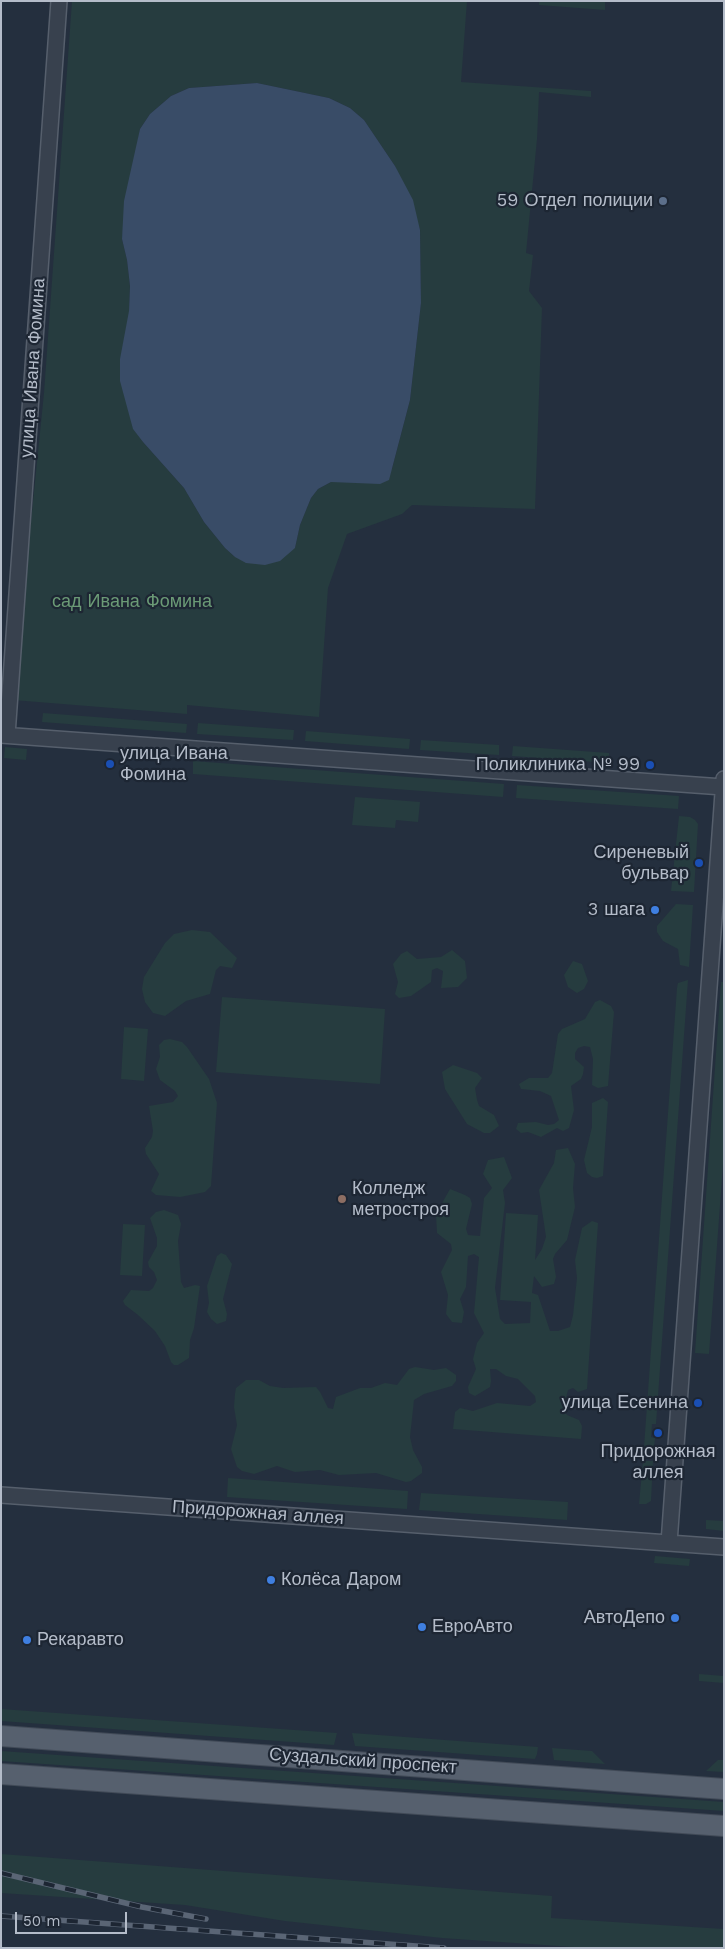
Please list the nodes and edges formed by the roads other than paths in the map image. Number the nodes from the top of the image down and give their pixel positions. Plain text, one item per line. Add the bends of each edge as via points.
1 (59, 1) edge
2 (4, 735) edge
3 (724, 779) edge
4 (723, 787) edge
5 (1, 1495) edge
6 (669, 1543) junction
7 (724, 1547) edge
8 (1, 1736) edge
9 (1, 1774) edge
10 (724, 1789) edge
11 (724, 1826) edge

1 - 2 street, улица Ивана Фомина
2 - 4 street
3 - 4 street
4 - 6 street
5 - 6 street, Придорожная аллея
6 - 7 street, Придорожная аллея
8 - 10 main road, Суздальский проспект
9 - 11 main road

